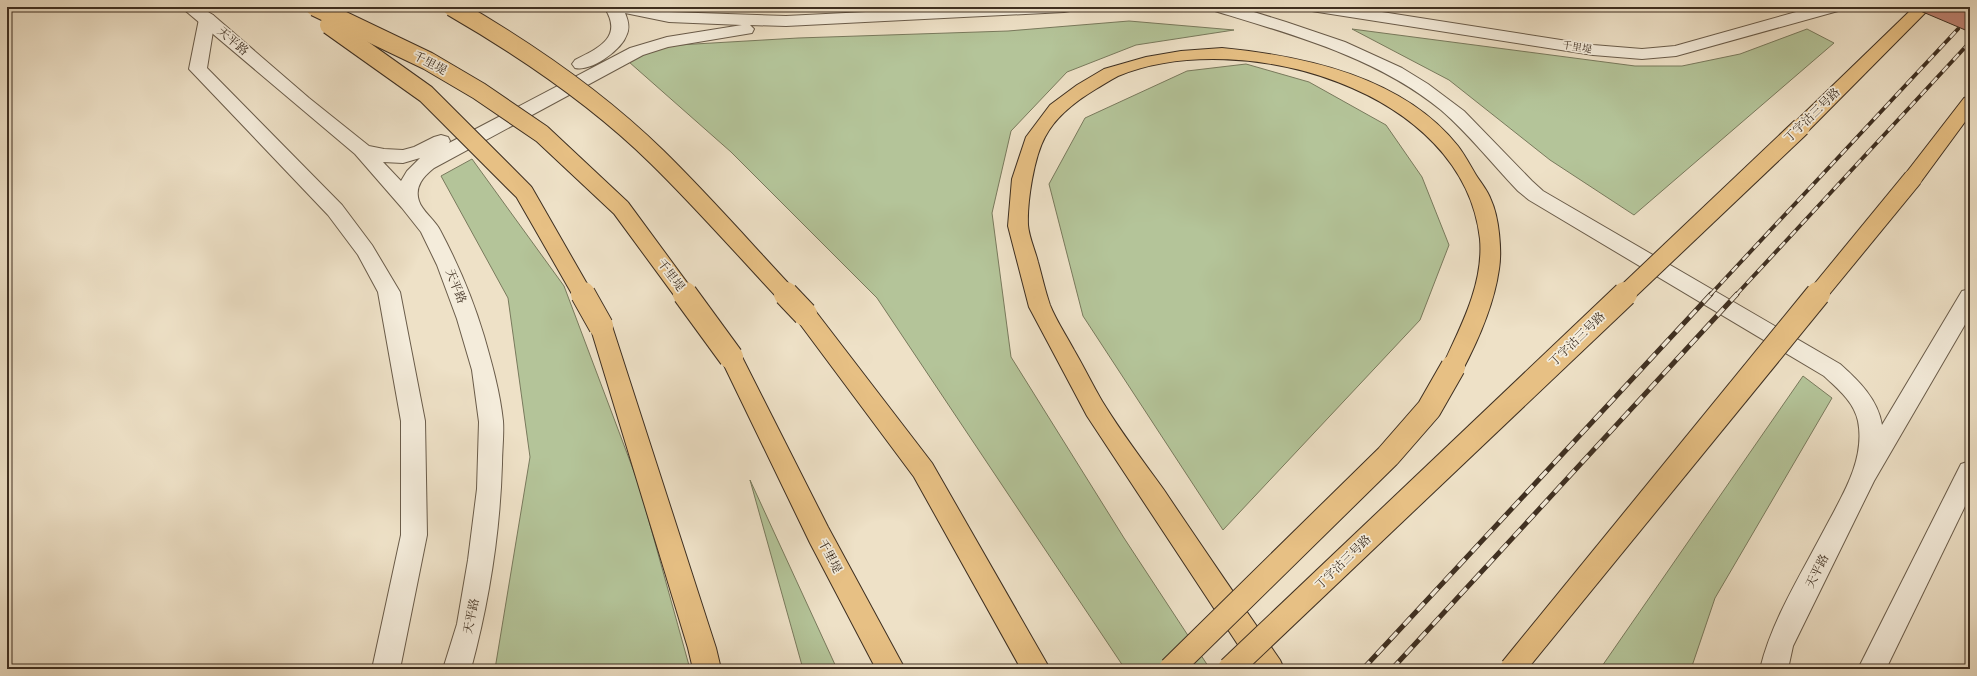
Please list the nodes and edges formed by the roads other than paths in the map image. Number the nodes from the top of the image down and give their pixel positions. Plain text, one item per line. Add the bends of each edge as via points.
1 (189, 7) edge
2 (303, 7) edge
3 (315, 7) edge
4 (452, 7) edge
5 (612, 7) edge
6 (622, 7) edge
7 (1064, 7) edge
8 (1221, 7) edge
9 (1318, 7) edge
10 (1832, 7) edge
11 (1923, 7) edge
12 (207, 19) junction
13 (786, 21) junction
14 (1970, 102) edge
15 (362, 150) junction
16 (409, 203) junction
17 (1970, 298) edge
18 (1970, 471) edge
19 (1865, 474) junction
20 (386, 669) edge
21 (457, 669) edge
22 (707, 669) edge
23 (891, 669) edge
24 (1036, 669) edge
25 (1171, 669) edge
26 (1230, 669) edge
27 (1270, 669) edge
28 (1512, 669) edge
29 (1774, 669) edge
30 (1872, 669) edge

1 - 12 street, 天平路
2 - 22 main road, bridge via 426,94 524,192 601,326
3 - 23 main road, 千里堤, bridge via 428,61 479,91 542,134 621,208 731,357 819,535
4 - 24 main road, bridge via 495,32 584,92 656,156 805,314 923,470
5 - 15 street via 616,9 620,29 614,42 599,54 420,153 384,157
6 - 13 street via 669,17
7 - 13 street
8 - 19 street via 1353,51 1412,81 1468,124 1526,188 1557,209 1832,370 1853,389 1866,409 1871,431
9 - 10 street, 千里堤 via 1593,50 1642,54 1676,51
11 - 26 main road, 丁字沽三号路, bridge
12 - 15 street, 天平路
12 - 20 street via 198,69 335,210 365,250 389,292 413,421 414,535
13 - 16 street via 659,43 637,50 427,163 416,173 407,188
14 - 28 main road, bridge via 1912,178
15 - 16 street, 天平路
16 - 21 street, 天平路 via 429,229 447,265 468,319 483,370 491,422 489,489 481,560 470,624
17 - 19 street
18 - 30 street
19 - 29 street, 天平路 via 1780,644
25 - 27 main road, bridge via 1331,513 1388,456 1429,409 1453,367 1476,317 1489,269 1490,241 1482,201 1452,151 1425,123 1388,98 1348,80 1306,66 1262,57 1222,53 1146,62 1110,73 1056,109 1035,137 1022,179 1018,226 1040,307 1095,409

